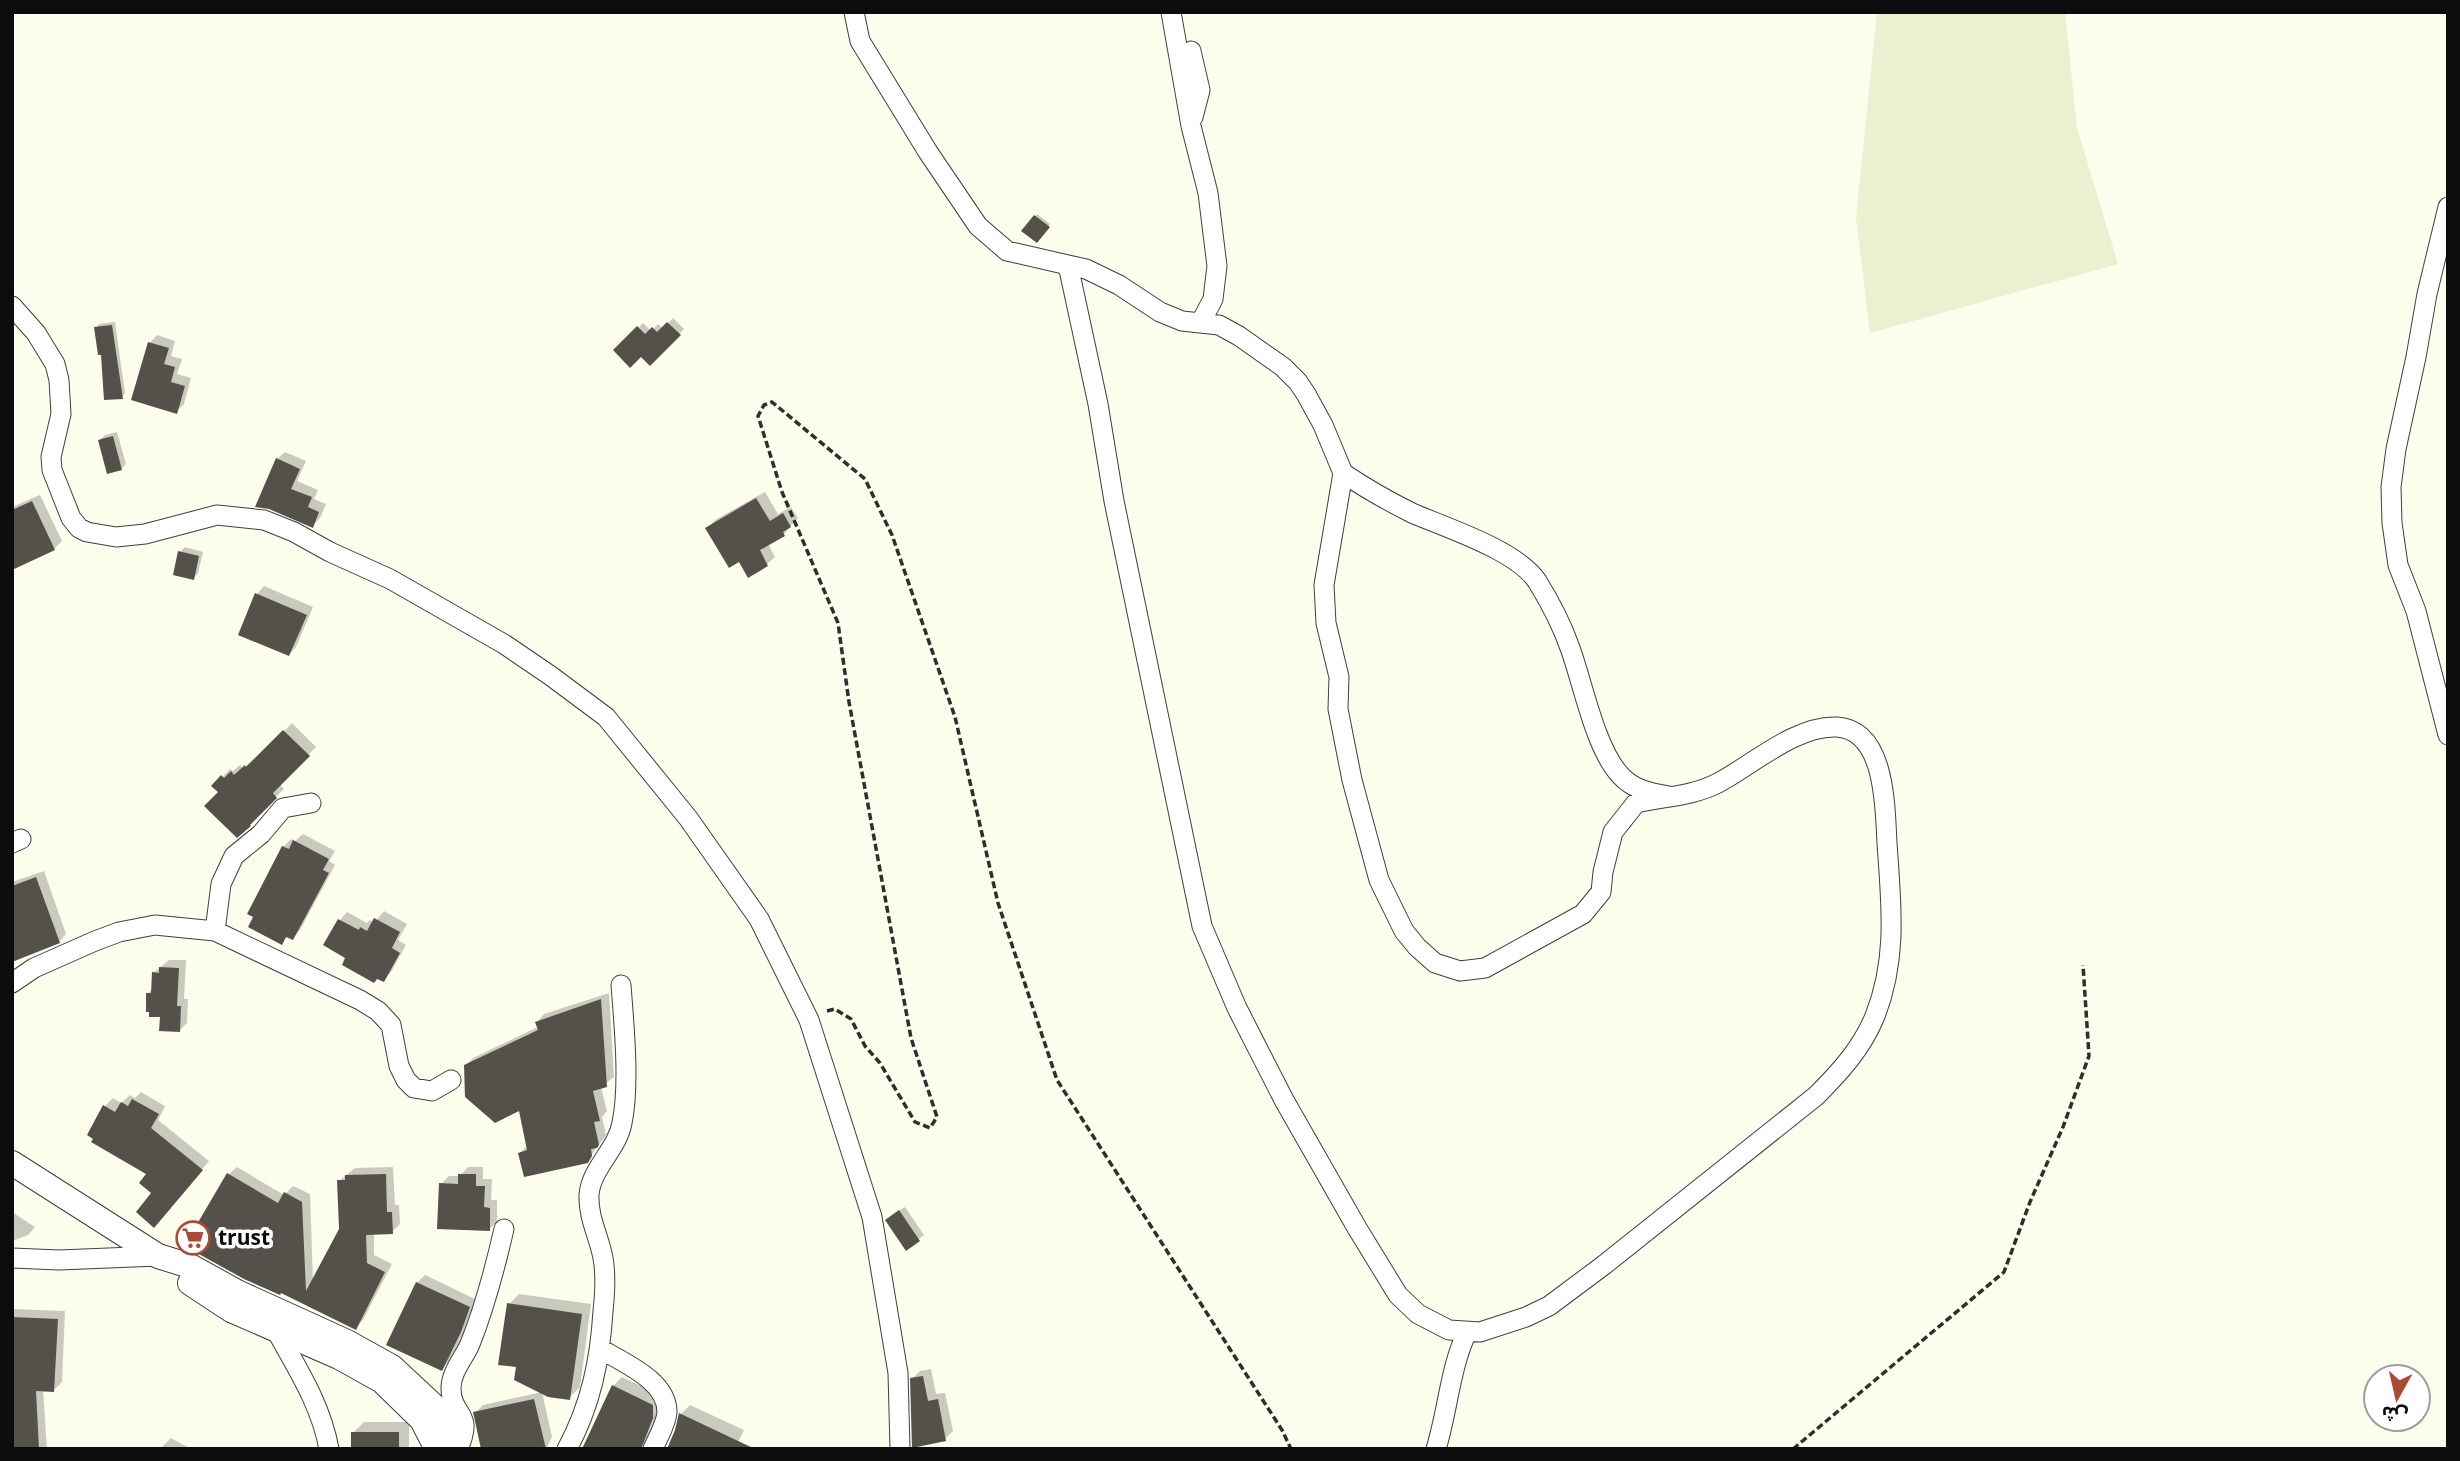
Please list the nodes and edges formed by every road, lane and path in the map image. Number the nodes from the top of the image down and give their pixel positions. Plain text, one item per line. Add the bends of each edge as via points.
1 (854, 12) edge
2 (1171, 12) edge
3 (1183, 12) edge
4 (1191, 126) junction
5 (2448, 207) edge
6 (1068, 265) junction
7 (12, 306) edge
8 (1201, 322) junction
9 (1343, 473) junction
10 (2448, 735) edge
11 (1669, 796) junction
12 (311, 803) dead end
13 (215, 930) junction
14 (2083, 965) dead end
15 (12, 983) edge
16 (621, 985) dead end
17 (809, 1020) junction
18 (451, 1080) dead end
19 (12, 1163) edge
20 (504, 1230) dead end
21 (12, 1258) edge
22 (163, 1258) junction
23 (277, 1332) junction
24 (1467, 1332) junction
25 (601, 1349) junction
26 (329, 1449) edge
27 (437, 1449) edge
28 (457, 1449) edge
29 (568, 1449) edge
30 (653, 1449) edge
31 (900, 1449) edge
32 (1291, 1449) edge
33 (1436, 1449) edge
34 (1793, 1449) edge

1 - 6 street via 860,41 978,226 1007,251
2 - 4 street
3 - 4 street via 1200,90
4 - 8 street via 1208,193 1217,266 1213,299
5 - 10 street via 2391,487 2399,565 2416,611
6 - 8 street via 1119,285 1160,312 1182,321
6 - 24 street via 1202,926 1284,1100 1398,1295 1418,1314 1449,1330
7 - 17 street via 55,364 61,414 52,470 79,528 116,537 217,515 264,520 390,579 504,644 606,717 688,818 759,919
8 - 9 street via 1239,335 1298,382
9 - 11 street via 1528,570 1564,635 1606,752 1619,774 1639,789
9 - 11 street via 1324,585 1326,623 1339,677 1338,709 1380,880 1404,931 1417,947 1435,963 1460,971 1485,968 1583,914 1601,892 1613,832 1636,803
11 - 24 street via 1717,783 1811,730 1837,727 1864,741 1875,759 1885,795 1893,904 1886,981 1875,1016 1846,1066 1816,1096 1604,1265 1549,1306 1511,1323
12 - 13 street via 283,808 234,856 221,884
13 - 15 street via 155,925 118,932 64,953
13 - 18 street via 378,1012 391,1025 399,1066 414,1088 432,1091
14 - 34 path via 2089,1056 2004,1272
16 - 25 street via 622,1124 589,1195 603,1257
17 - 31 street via 872,1217 898,1373
17 - 32 path via 835,1009 851,1019 915,1122 930,1128 937,1117 908,1025 838,623 782,492 758,416 764,405 772,402 865,479 892,535 955,717 998,903 1056,1080
19 - 22 street
20 - 28 street via 493,1277 451,1387 465,1424
21 - 22 street
22 - 23 street via 200,1290
22 - 28 street via 190,1266 392,1367 437,1409
23 - 26 street via 317,1406
23 - 27 street via 339,1357 382,1381 422,1420
24 - 33 street via 1456,1355
25 - 29 street via 592,1390
25 - 30 street via 645,1376 664,1398 665,1422

